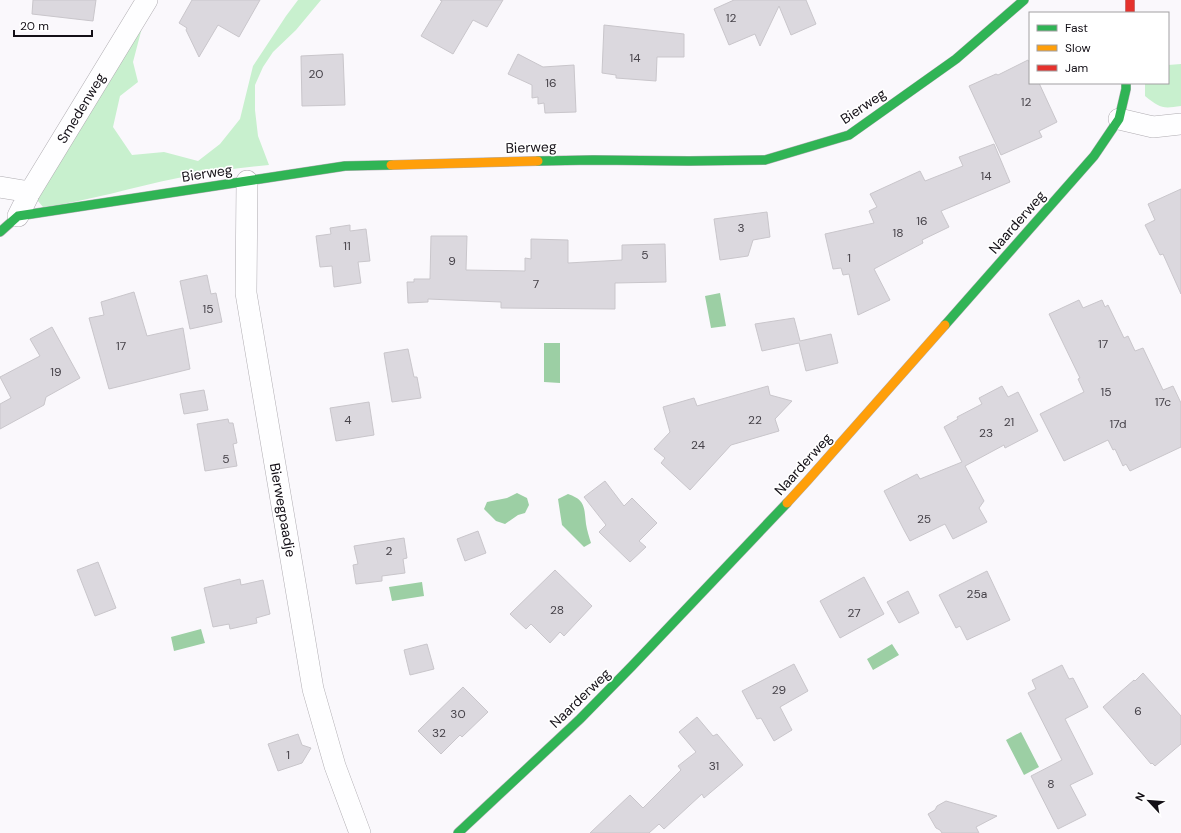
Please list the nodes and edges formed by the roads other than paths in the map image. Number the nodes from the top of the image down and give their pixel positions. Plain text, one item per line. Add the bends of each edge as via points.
1 (147, 0) edge
2 (1024, 0) edge
3 (1130, 0) edge
4 (1130, 12) edge
5 (1126, 84) edge
6 (1119, 119) junction
7 (1181, 124) edge
8 (247, 181) junction
9 (0, 187) edge
10 (30, 192) junction
11 (18, 216) junction
12 (0, 232) edge
13 (360, 833) edge
14 (458, 833) edge

1 - 10 street, Smedenweg
2 - 8 street, Bierweg via 956,58 849,134 765,160 593,160 345,166
3 - 4 street
5 - 6 street, Naarderweg
6 - 7 street via 1153,127
6 - 14 street, Naarderweg via 1094,156 808,480 580,719
8 - 11 street, Bierweg
8 - 13 street, Bierwegpaadje via 246,293 313,689 335,766
9 - 10 street
10 - 11 street, Smedenweg
11 - 12 street

